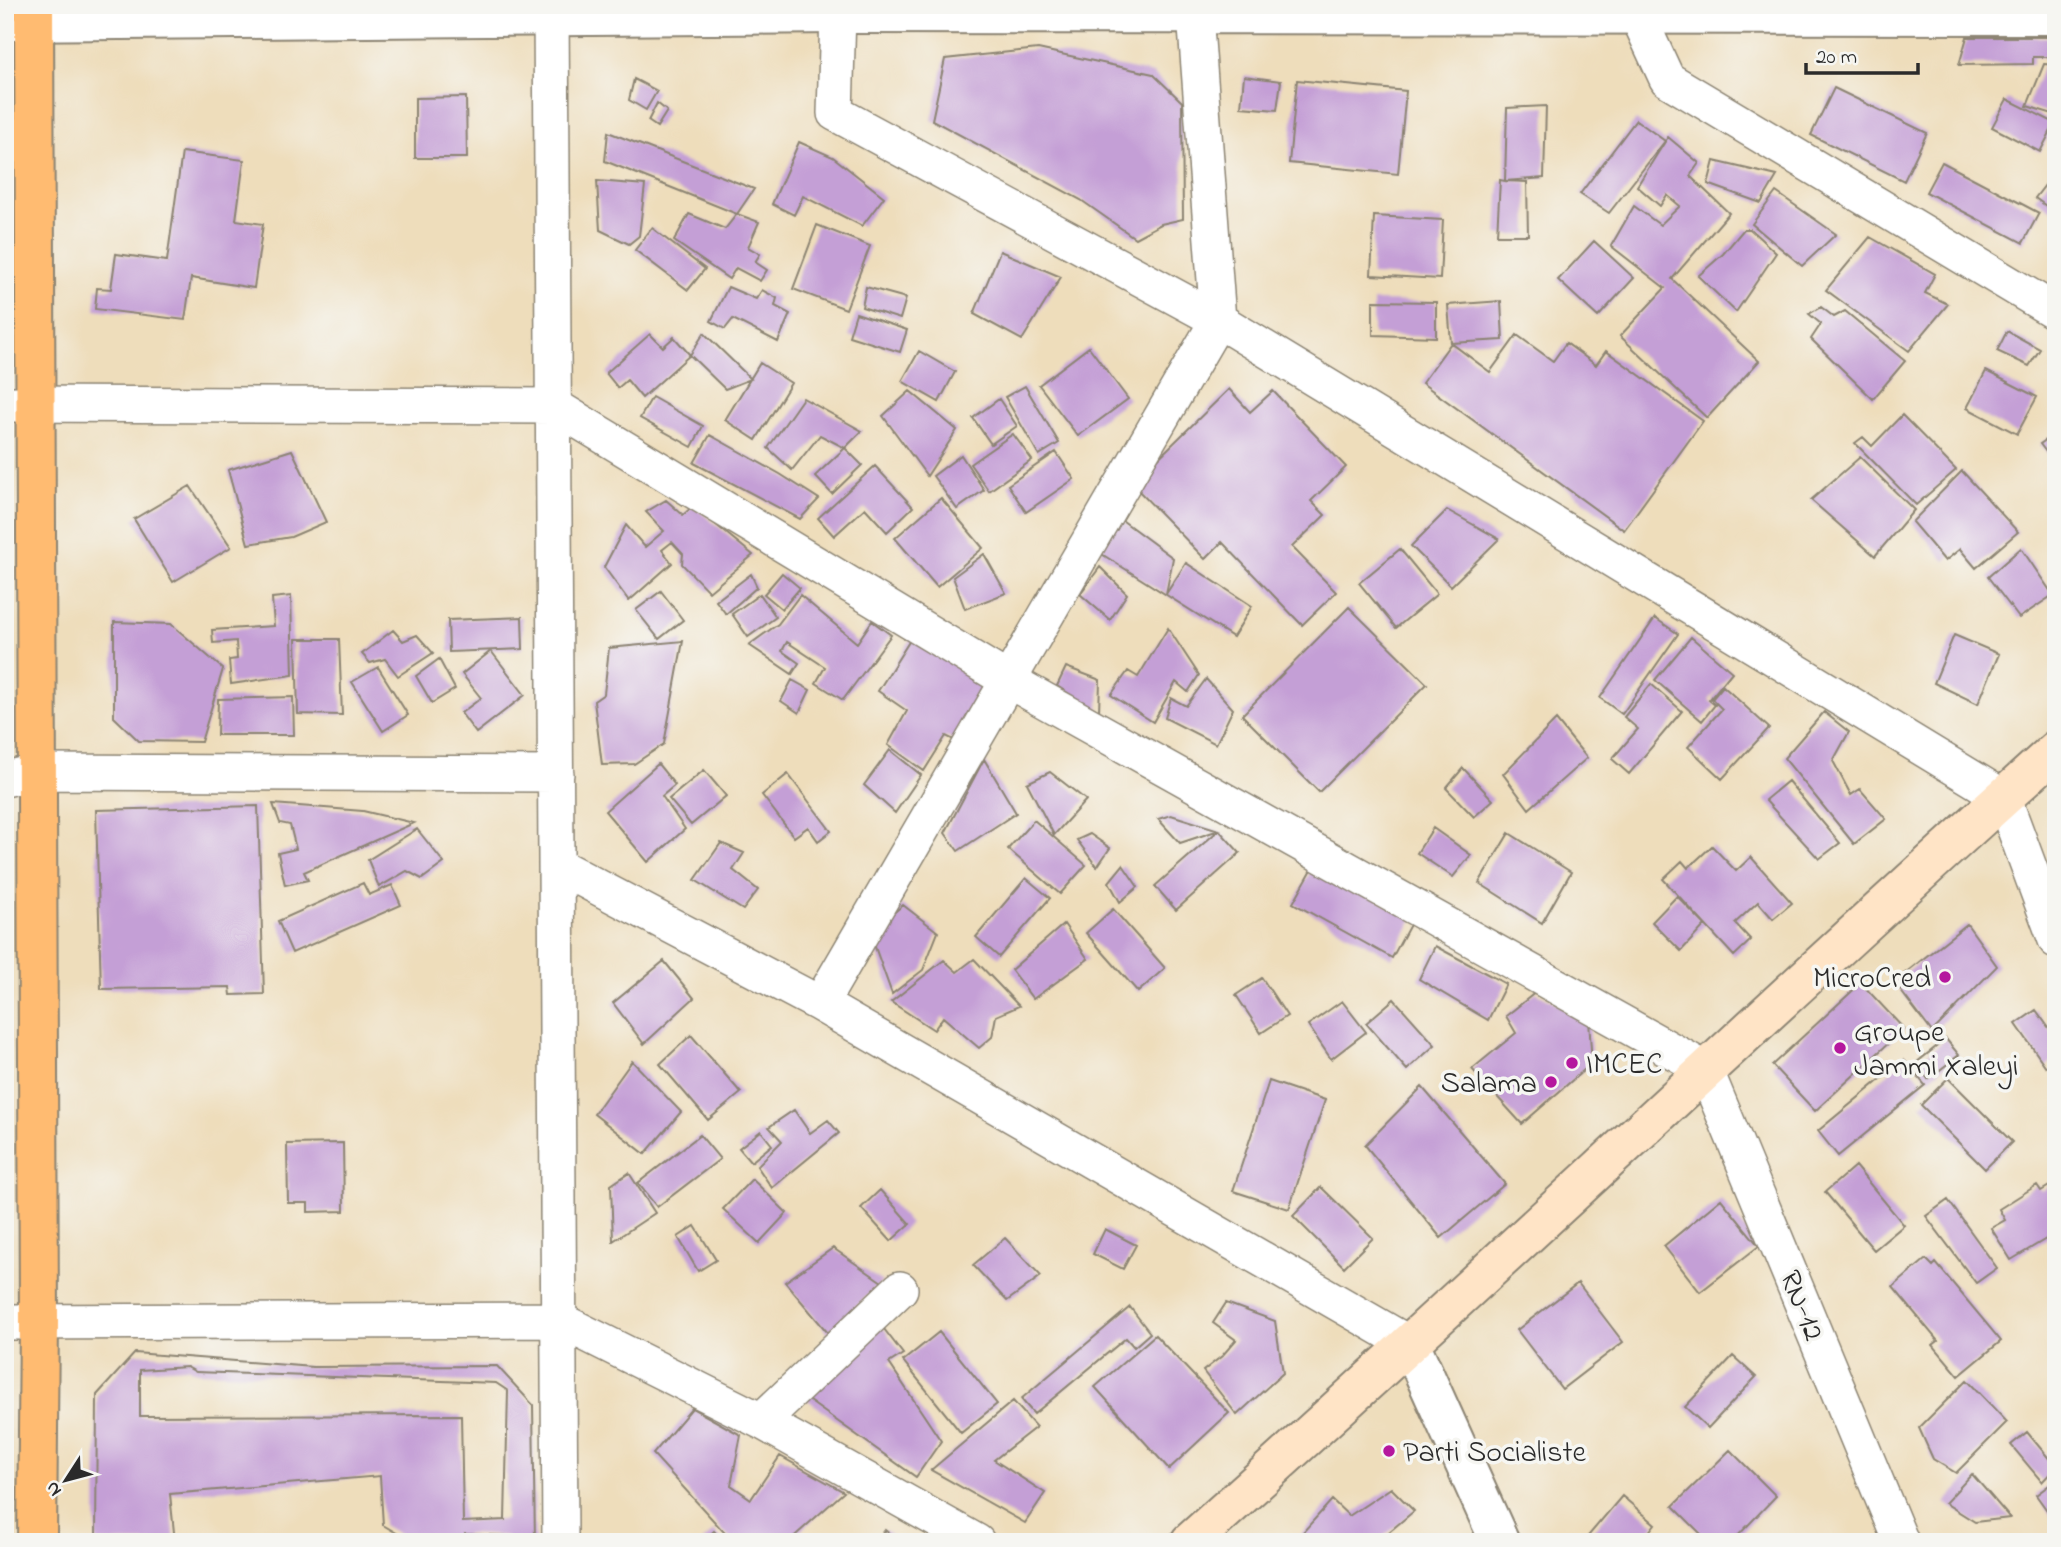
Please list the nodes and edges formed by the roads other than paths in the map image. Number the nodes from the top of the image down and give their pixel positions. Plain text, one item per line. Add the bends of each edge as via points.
1 (841, 9) edge
2 (1313, 9) edge
3 (1639, 10) edge
4 (552, 11) edge
5 (1195, 14) junction
6 (2056, 15) edge
7 (24, 16) edge
8 (2056, 312) edge
9 (1218, 320) junction
10 (19, 404) edge
11 (554, 406) junction
12 (1006, 679) junction
13 (2056, 750) edge
14 (556, 774) junction
15 (20, 776) edge
16 (2003, 797) junction
17 (556, 866) junction
18 (2056, 940) edge
19 (820, 1004) junction
20 (1705, 1069) junction
21 (900, 1289) dead end
22 (559, 1320) junction
23 (22, 1322) edge
24 (1411, 1345) junction
25 (761, 1422) junction
26 (37, 1542) edge
27 (560, 1542) edge
28 (977, 1542) edge
29 (1190, 1542) edge
30 (1500, 1542) edge
31 (1901, 1542) edge

1 - 4 street
1 - 5 street
1 - 9 street via 835,113
2 - 3 street
2 - 5 street
3 - 6 street
3 - 8 street via 1667,79
4 - 7 street
4 - 11 street
5 - 9 street
7 - 10 main road
9 - 12 street
9 - 16 street
10 - 11 street
10 - 15 main road
11 - 12 street
11 - 14 street
12 - 19 street
12 - 20 street
13 - 16 main road
14 - 15 street
14 - 17 street
15 - 23 main road
16 - 18 street
16 - 20 main road
17 - 19 street
17 - 22 street
19 - 24 street
20 - 24 main road
20 - 31 street, RN-12
21 - 25 street
22 - 23 street
22 - 25 street
22 - 27 street
23 - 26 main road
24 - 29 main road
24 - 30 street
25 - 28 street

